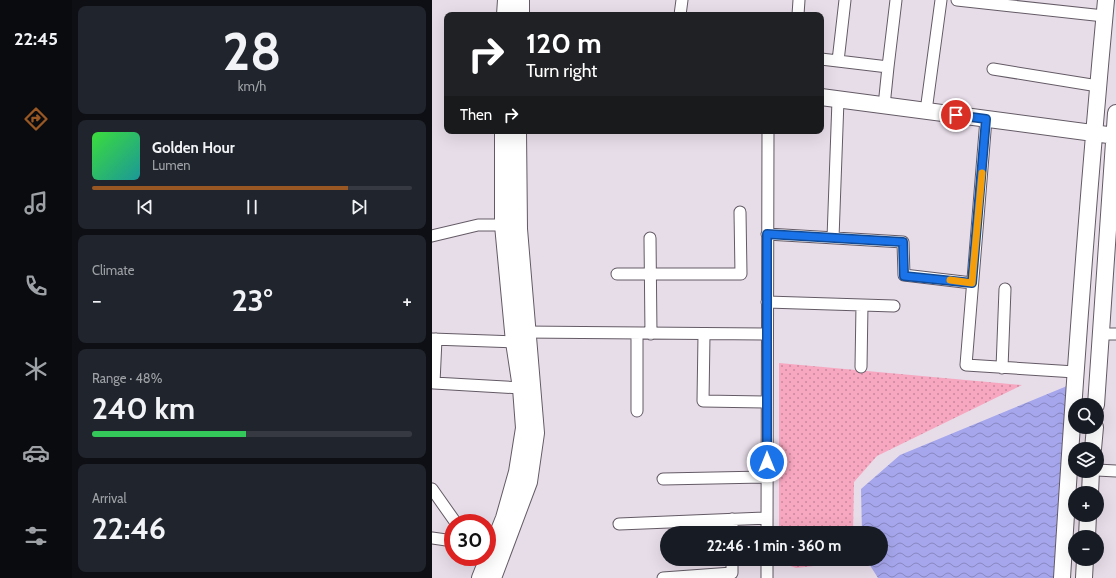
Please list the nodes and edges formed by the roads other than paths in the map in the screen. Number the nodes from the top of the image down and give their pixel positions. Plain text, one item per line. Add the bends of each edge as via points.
1 (506, 0) edge
2 (522, 0) edge
3 (682, 0) edge
4 (799, 0) edge
5 (845, 0) edge
6 (896, 0) edge
7 (941, 0) edge
8 (957, 0) edge
9 (987, 2) edge
10 (1032, 4) edge
11 (1105, 8) edge
12 (505, 12) edge
13 (521, 12) edge
14 (680, 12) edge
15 (798, 12) edge
16 (824, 59) edge
17 (838, 61) junction
18 (888, 67) junction
19 (993, 69) dead end
20 (1098, 86) junction
21 (824, 98) edge
22 (838, 100) junction
23 (884, 106) junction
24 (926, 111) junction
25 (1116, 113) edge
26 (986, 119) junction
27 (1093, 133) junction
28 (504, 134) edge
29 (518, 134) edge
30 (768, 134) edge
31 (1115, 136) edge
32 (740, 212) dead end
33 (503, 225) junction
34 (767, 234) junction
35 (432, 236) edge
36 (650, 238) dead end
37 (833, 238) junction
38 (617, 274) dead end
39 (651, 274) junction
40 (972, 283) junction
41 (1110, 284) edge
42 (1005, 289) dead end
43 (767, 302) junction
44 (862, 305) junction
45 (894, 306) dead end
46 (637, 334) junction
47 (651, 334) junction
48 (767, 334) junction
49 (1109, 334) edge
50 (518, 335) junction
51 (704, 335) junction
52 (434, 339) edge
53 (861, 367) dead end
54 (1002, 368) junction
55 (1075, 372) junction
56 (521, 388) junction
57 (1097, 398) edge
58 (767, 402) junction
59 (638, 411) dead end
60 (1104, 470) edge
61 (1116, 471) edge
62 (767, 477) junction
63 (663, 480) dead end
64 (432, 489) edge
65 (450, 514) edge
66 (767, 518) junction
67 (732, 519) junction
68 (619, 524) dead end
69 (732, 526) edge
70 (767, 526) edge
71 (496, 537) edge
72 (432, 538) edge
73 (444, 540) edge
74 (484, 566) edge
75 (732, 566) edge
76 (767, 566) edge
77 (1085, 566) edge
78 (480, 578) edge
79 (493, 578) edge
80 (663, 578) edge
81 (767, 578) edge
82 (1062, 578) edge
83 (1084, 578) edge

1 - 12 street
2 - 13 street
3 - 14 street
4 - 15 street
5 - 17 street
6 - 18 street
7 - 24 street
8 - 9 street
9 - 10 street
10 - 11 street
11 - 20 street
16 - 17 street
17 - 18 street
18 - 23 street
19 - 20 street
20 - 27 street
21 - 22 street
22 - 23 street
22 - 37 street
23 - 24 street
24 - 26 street
25 - 31 street
26 - 27 street
26 - 40 street
27 - 31 street
27 - 55 street
28 - 33 street
29 - 50 street
30 - 34 street
31 - 41 street
32 - 39 street via 741,274
33 - 35 street via 478,225
33 - 50 street
34 - 37 street
34 - 43 street
36 - 39 street
37 - 40 street via 903,242 904,276
38 - 39 street
39 - 47 street
40 - 54 street via 966,365
41 - 49 street
42 - 54 street
43 - 44 street
43 - 48 street
44 - 45 street
44 - 53 street
46 - 47 street
46 - 50 street
46 - 59 street
47 - 51 street
48 - 51 street
48 - 58 street
49 - 57 street
50 - 52 street
50 - 56 street
50 - 79 street via 536,420 533,463 523,500
51 - 58 street via 703,401
52 - 56 street via 434,383
54 - 55 street
55 - 82 street
56 - 71 street via 524,428 517,472
58 - 62 street
60 - 61 street
62 - 63 street
62 - 66 street
64 - 65 street
66 - 67 street
66 - 70 street
67 - 68 street
67 - 69 street
72 - 73 street
74 - 78 street
75 - 80 street via 732,573
76 - 81 street
77 - 83 street

